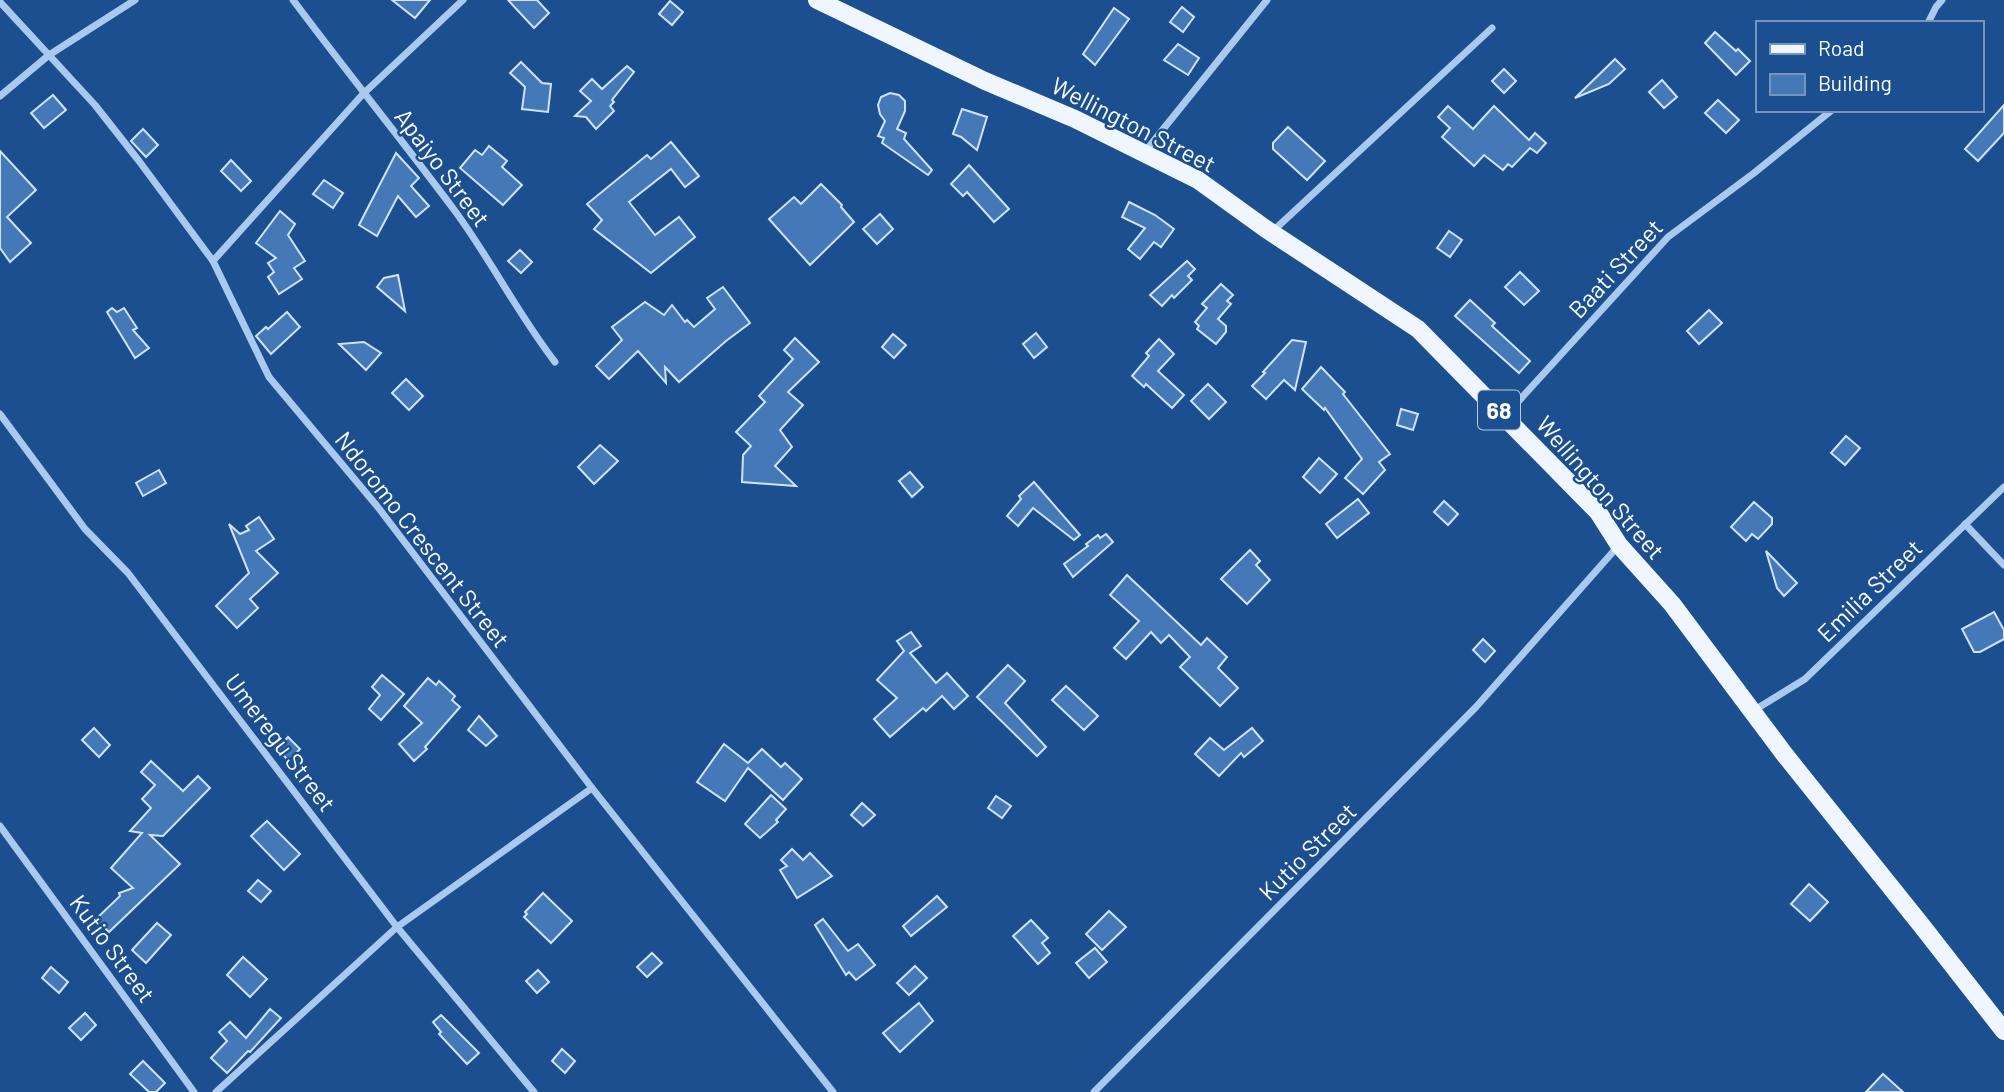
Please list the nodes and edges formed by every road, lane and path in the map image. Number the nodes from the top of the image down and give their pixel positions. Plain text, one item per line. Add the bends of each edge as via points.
1 (135, 0) edge
2 (293, 0) edge
3 (463, 0) edge
4 (817, 0) edge
5 (1268, 0) edge
6 (1942, 0) edge
7 (0, 2) edge
8 (1929, 21) edge
9 (1492, 28) dead end
10 (49, 55) junction
11 (363, 94) junction
12 (0, 96) edge
13 (1830, 112) edge
14 (1144, 153) junction
15 (1272, 233) junction
16 (213, 261) junction
17 (555, 362) dead end
18 (0, 414) edge
19 (1506, 416) junction
20 (2004, 487) edge
21 (1965, 524) junction
22 (1619, 544) junction
23 (2004, 565) edge
24 (1753, 711) junction
25 (592, 788) junction
26 (0, 826) edge
27 (397, 927) junction
28 (2004, 1031) edge
29 (194, 1092) edge
30 (216, 1092) edge
31 (534, 1092) edge
32 (833, 1092) edge
33 (1094, 1092) edge

1 - 10 street
2 - 11 street, Apaiyo Street
3 - 11 street
4 - 14 main road, Wellington Street / 68
5 - 14 street
6 - 8 street
7 - 10 street, Ndoromo Crescent Street
9 - 15 street
10 - 12 street
10 - 16 street, Ndoromo Crescent Street via 95,105
11 - 16 street
11 - 17 street, Apaiyo Street via 456,212
13 - 19 street, Baati Street via 1668,237
14 - 15 main road, Wellington Street / 68 via 1198,180
15 - 19 main road, Wellington Street / 68 via 1418,329
16 - 25 street, Ndoromo Crescent Street via 269,377 377,506
18 - 27 street, Umeregu Street via 85,529 128,573
19 - 22 main road, Wellington Street / 68 via 1598,512
20 - 21 street, Emilia Street
21 - 23 street
21 - 24 street, Emilia Street via 1805,679
22 - 24 main road, Wellington Street / 68 via 1672,604
22 - 33 street, Kutio Street via 1476,707
24 - 28 main road, Wellington Street / 68
25 - 27 street
25 - 32 street, Ndoromo Crescent Street
26 - 29 street, Kutio Street
27 - 30 street
27 - 31 street, Umeregu Street

